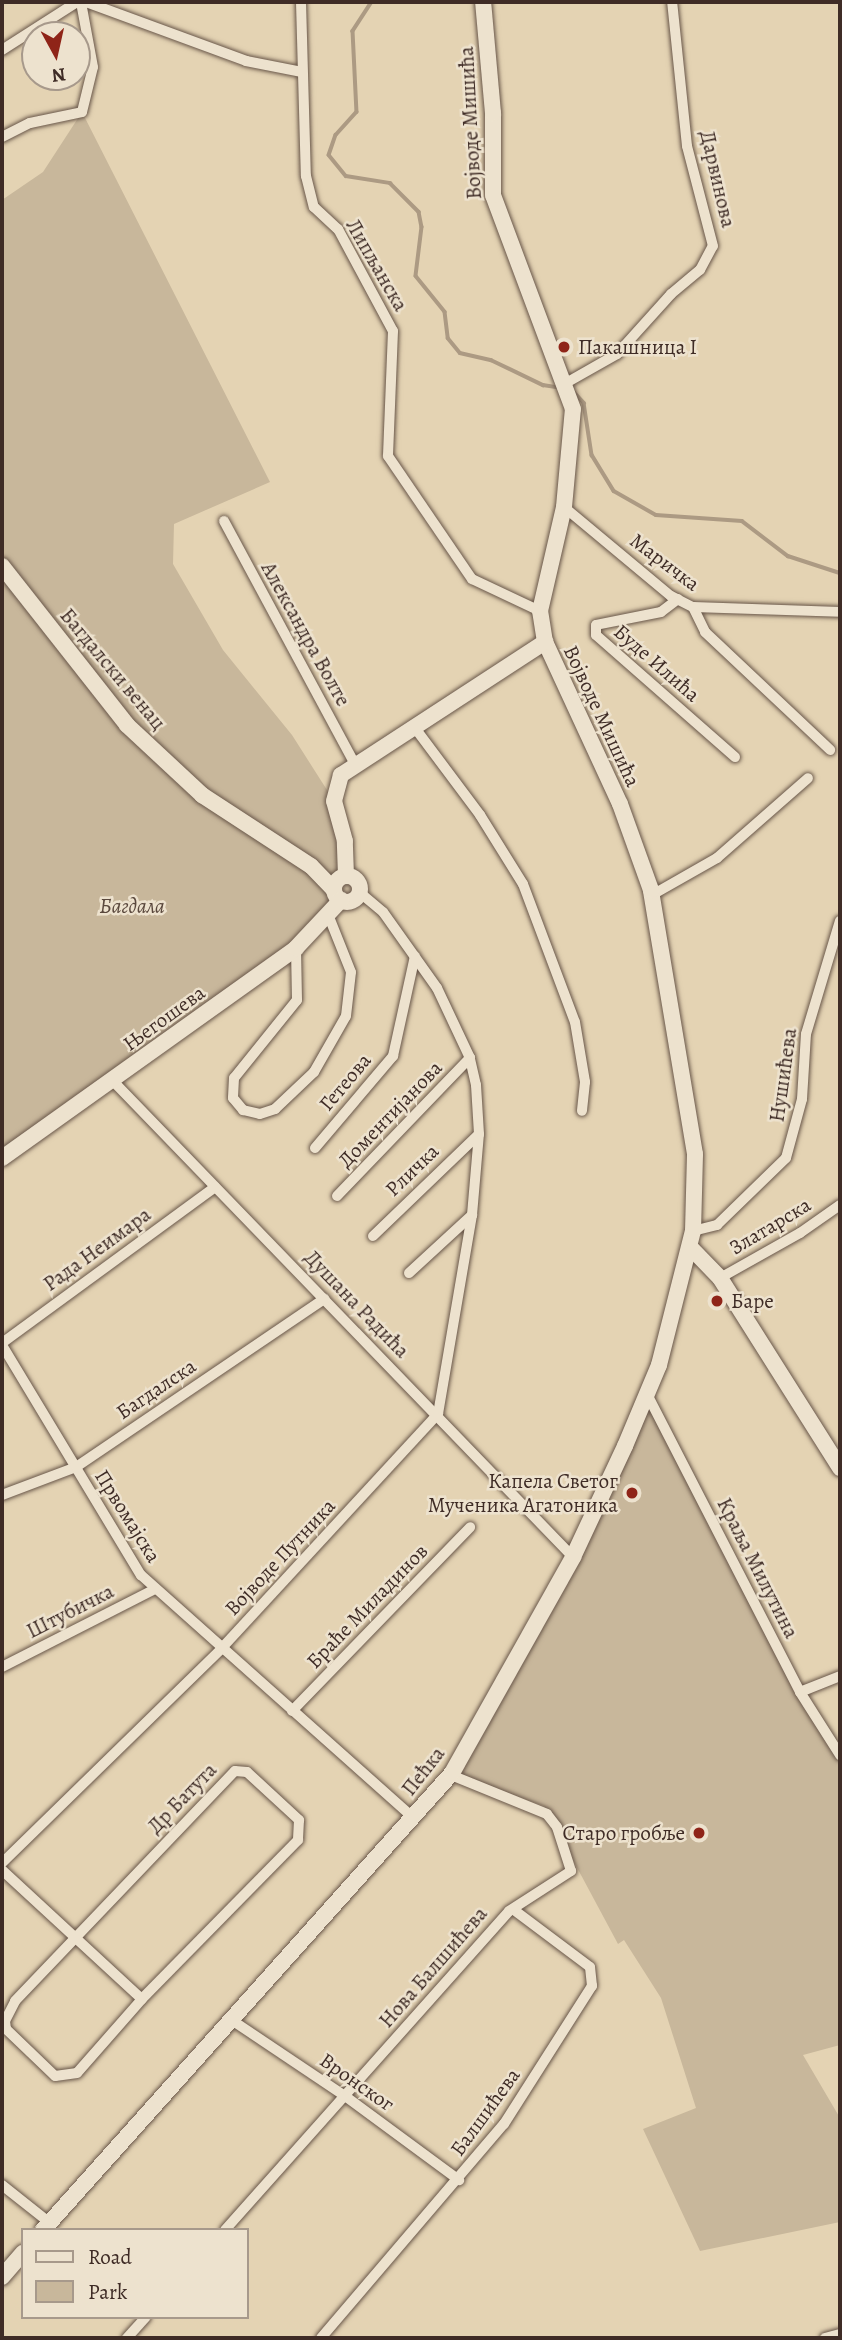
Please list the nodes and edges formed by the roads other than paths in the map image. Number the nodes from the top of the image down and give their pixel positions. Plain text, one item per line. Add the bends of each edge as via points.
1 (79, 2) edge
2 (86, 2) edge
3 (301, 2) edge
4 (483, 2) edge
5 (672, 2) edge
6 (2, 50) edge
7 (302, 72) junction
8 (2, 137) edge
9 (565, 378) junction
10 (564, 507) junction
11 (224, 521) dead end
12 (2, 566) edge
13 (678, 600) junction
14 (693, 607) junction
15 (540, 611) junction
16 (840, 612) edge
17 (545, 642) junction
18 (415, 728) junction
19 (830, 750) dead end
20 (735, 757) dead end
21 (356, 766) junction
22 (808, 778) dead end
23 (346, 876) junction
24 (359, 892) junction
25 (337, 895) junction
26 (652, 895) junction
27 (330, 917) junction
28 (840, 922) edge
29 (838, 934) edge
30 (296, 948) junction
31 (415, 956) junction
32 (470, 1058) junction
33 (112, 1080) junction
34 (582, 1111) dead end
35 (480, 1134) junction
36 (315, 1148) dead end
37 (2, 1158) edge
38 (215, 1187) junction
39 (337, 1196) dead end
40 (840, 1205) edge
41 (472, 1215) junction
42 (373, 1236) dead end
43 (691, 1239) junction
44 (409, 1273) dead end
45 (720, 1278) junction
46 (324, 1298) junction
47 (2, 1344) edge
48 (648, 1395) junction
49 (438, 1413) junction
50 (76, 1467) junction
51 (840, 1468) edge
52 (2, 1495) edge
53 (470, 1527) dead end
54 (573, 1557) junction
55 (155, 1589) junction
56 (221, 1648) junction
57 (2, 1667) edge
58 (840, 1676) edge
59 (800, 1692) junction
60 (292, 1711) junction
61 (840, 1755) edge
62 (451, 1775) junction
63 (413, 1817) junction
64 (2, 1863) edge
65 (2, 1870) edge
66 (514, 1910) junction
67 (77, 1937) junction
68 (142, 1999) junction
69 (230, 2019) junction
70 (345, 2096) junction
71 (459, 2180) junction
72 (2, 2185) edge
73 (46, 2226) edge
74 (227, 2228) edge
75 (21, 2255) edge
76 (2, 2277) edge
77 (144, 2319) edge
78 (840, 2334) edge
79 (127, 2338) edge
80 (321, 2338) edge
81 (825, 2338) edge

1 - 6 street
1 - 8 street via 93,67 82,112 30,123
2 - 7 street via 246,61
3 - 7 street, Липљанска
4 - 9 street, Војводе Мишића via 493,113 493,195 506,239
5 - 9 street, Дарвинова via 687,146 713,246 700,270 671,294 617,354
7 - 15 street, Липљанска via 306,176 314,207 338,229 393,331 388,456 472,579
9 - 10 street, Војводе Мишића via 573,409
10 - 13 street, Маричка
10 - 15 street, Војводе Мишића
11 - 21 street, Александра Волте
12 - 25 street, Багдалски венац via 127,725 202,795 311,866
13 - 14 street, Маричка
13 - 20 street, Буде Илића via 662,612 596,625 596,635
14 - 16 street, Маричка
14 - 19 street via 705,632
15 - 17 street, Војводе Мишића
17 - 18 street
17 - 26 street, Војводе Мишића via 565,694 620,804
18 - 21 street
18 - 34 street via 480,815 523,884 575,1022 585,1082
21 - 23 street via 341,775 335,787
22 - 26 street via 717,858
23 - 24 street via 357,881
23 - 25 street via 336,882
24 - 25 street via 354,900
24 - 31 street via 383,912
25 - 27 street, Његошева
26 - 43 street, Војводе Мишића via 695,1154
27 - 30 street, Његошева
27 - 30 street via 351,972 346,1016 314,1072 275,1109 260,1114 236,1106 234,1078 297,1000
28 - 29 street, Нушићева
29 - 43 street, Нушићева via 806,1034 802,1099 786,1158 717,1225
30 - 33 street, Његошева
31 - 32 street via 437,988
31 - 36 street, Гетеова via 393,1056
32 - 35 street
32 - 39 street, Доментијанова
33 - 37 street, Његошева
33 - 38 street, Душана Радића
35 - 41 street
35 - 42 street, Рличка
38 - 46 street, Душана Радића
38 - 47 street, Рада Неимара
40 - 45 street, Златарска
41 - 44 street
41 - 49 street
43 - 45 street
43 - 48 street, Пећка
45 - 51 street
46 - 49 street, Душана Радића
46 - 50 street, Багдалска
47 - 50 street, Првомајска
48 - 54 street, Пећка
48 - 59 street, Краља Милутина
49 - 54 street, Душана Радића
49 - 56 street, Војводе Путника
50 - 52 street, Багдалска
50 - 55 street, Првомајска via 123,1548
53 - 60 street, Браће Миладинов
54 - 62 street, Пећка
55 - 56 street, Првомајска
55 - 57 street, Штубичка
56 - 60 street, Првомајска
56 - 64 street, Војводе Путника
58 - 59 street
59 - 61 street, Краља Милутина
60 - 63 street, Првомајска
62 - 63 street, Пећка
62 - 66 street, Нова Балшићева via 547,1814 557,1827 571,1871
63 - 69 street, Пећка
65 - 67 street
66 - 70 street, Нова Балшићева
66 - 71 street, Балшићева via 590,1967 594,1980 503,2124
67 - 68 street
67 - 68 street, Др Батута via 27,1987 5,2021 8,2032 32,2057 55,2076 77,2073
67 - 68 street, Др Батута via 232,1773 247,1772 299,1820 298,1840
69 - 70 street, Вронског
69 - 73 street, Пећка
70 - 71 street, Вронског
70 - 74 street, Нова Балшићева
71 - 80 street, Балшићева
72 - 73 street
75 - 76 street
77 - 79 street
78 - 81 street

